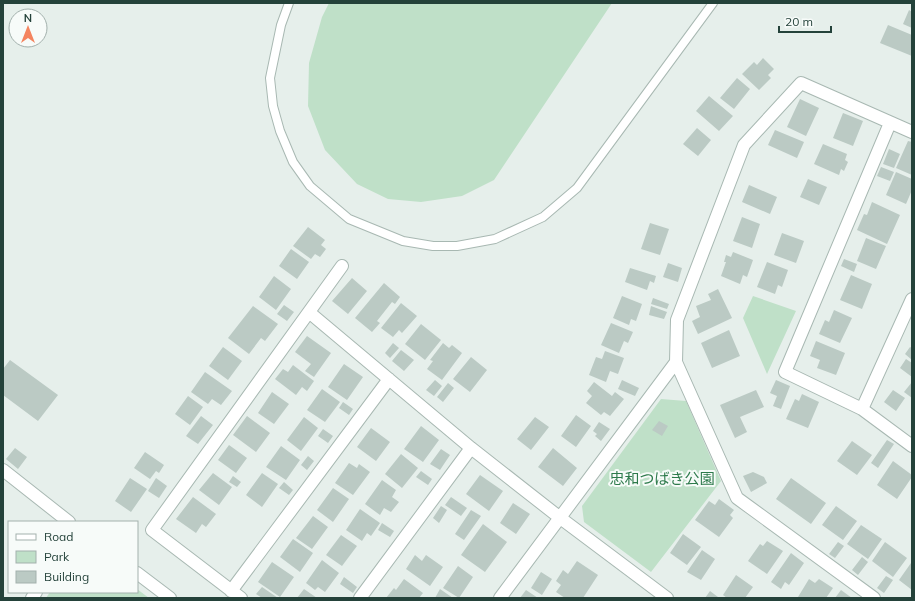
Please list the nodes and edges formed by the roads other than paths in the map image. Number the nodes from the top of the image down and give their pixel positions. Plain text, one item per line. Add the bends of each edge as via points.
1 (289, 3) edge
2 (713, 3) edge
3 (890, 123) junction
4 (912, 132) edge
5 (342, 266) dead end
6 (912, 299) edge
7 (310, 313) junction
8 (676, 362) junction
9 (389, 379) junction
10 (862, 409) junction
11 (912, 446) edge
12 (471, 448) junction
13 (3, 470) edge
14 (559, 517) junction
15 (68, 521) edge
16 (138, 574) edge
17 (236, 594) edge
18 (170, 598) edge
19 (360, 598) edge
20 (500, 598) edge
21 (667, 598) edge
22 (874, 598) edge

1 - 2 lane via 281,25 270,78 273,106 293,162 310,186 349,219 403,241 433,246 457,246 495,239 543,217 577,188
3 - 4 street
3 - 8 street via 801,83 744,145 677,320
3 - 10 street via 785,372
5 - 7 street
6 - 10 street
7 - 9 street
7 - 17 street via 152,530
8 - 14 street
8 - 22 street via 737,498
9 - 12 street
9 - 17 street
10 - 11 street
12 - 14 street
12 - 19 street
13 - 15 street
14 - 20 street
14 - 21 street
16 - 18 street

